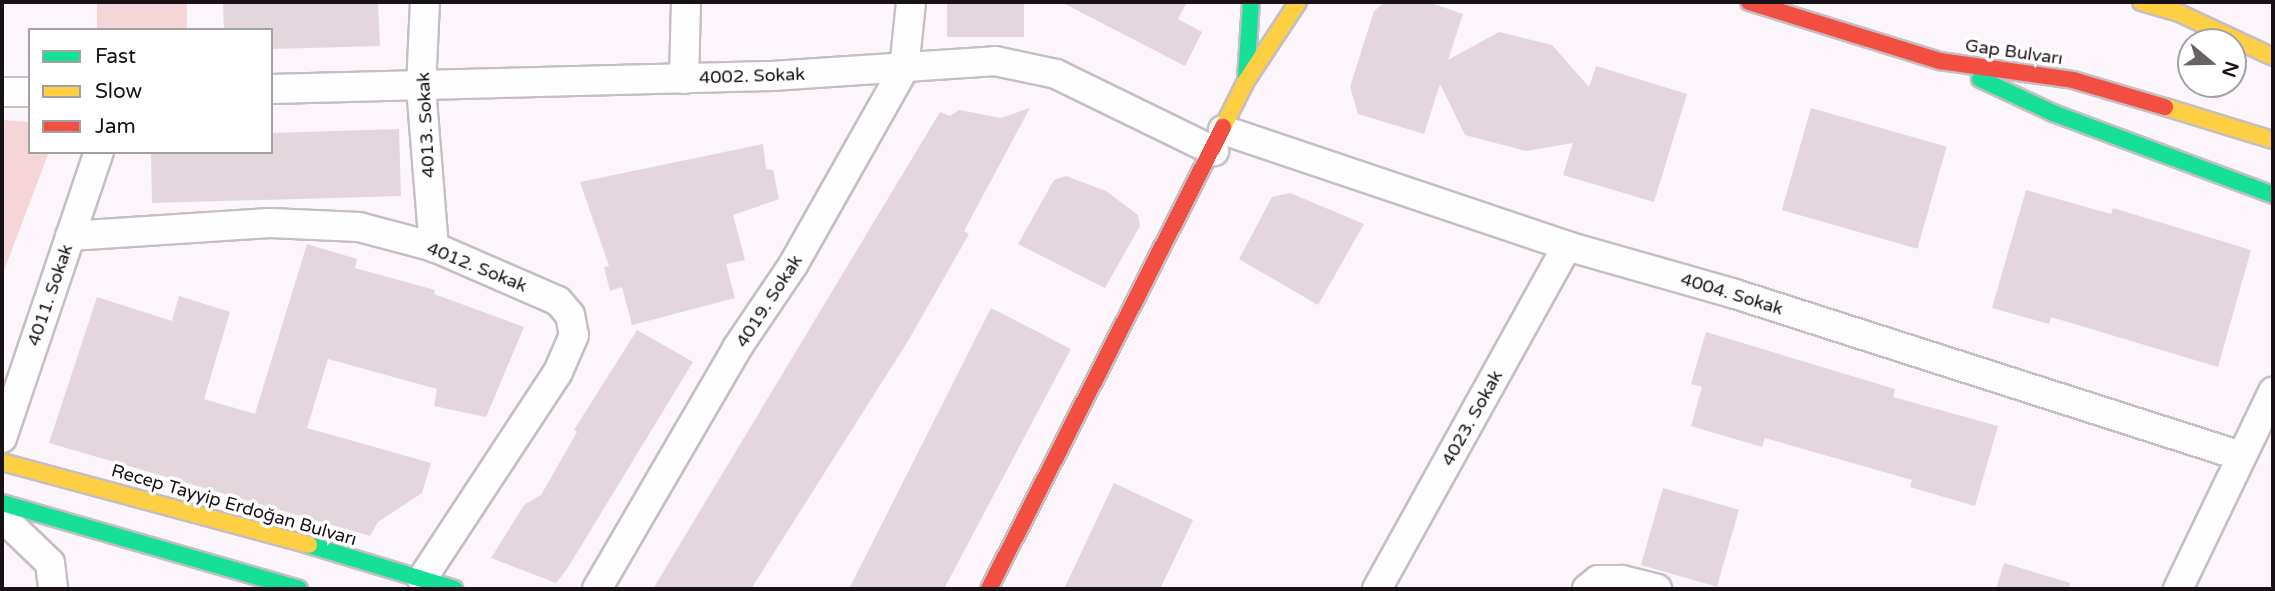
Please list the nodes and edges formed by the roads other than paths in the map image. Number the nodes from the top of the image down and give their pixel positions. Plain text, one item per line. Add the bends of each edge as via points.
1 (425, 2) edge
2 (686, 2) edge
3 (911, 2) edge
4 (1251, 2) edge
5 (1298, 2) edge
6 (1749, 2) edge
7 (2141, 2) edge
8 (2179, 13) junction
9 (2246, 24) dead end
10 (2273, 57) edge
11 (1940, 61) junction
12 (904, 69) junction
13 (684, 79) junction
14 (1246, 81) junction
15 (421, 87) junction
16 (273, 89) edge
17 (2, 92) edge
18 (28, 92) edge
19 (1218, 140) junction
20 (2273, 140) edge
21 (98, 154) edge
22 (2273, 195) edge
23 (70, 236) junction
24 (1567, 246) junction
25 (433, 247) junction
26 (2273, 392) edge
27 (2, 438) edge
28 (2241, 456) junction
29 (2, 462) edge
30 (2, 503) edge
31 (2, 517) edge
32 (422, 579) junction
33 (53, 589) edge
34 (299, 589) edge
35 (455, 589) edge
36 (597, 589) edge
37 (989, 589) edge
38 (1377, 589) edge
39 (1587, 589) edge
40 (1657, 589) edge
41 (2178, 589) edge

1 - 15 street, 4013. Sokak
2 - 13 street
3 - 12 street, 4019. Sokak
4 - 14 main road
5 - 14 main road
6 - 11 main road, Gap Bulvarı
7 - 8 main road
8 - 9 main road
8 - 10 main road
11 - 20 main road, Gap Bulvarı via 2073,80
11 - 22 main road via 2053,113
12 - 13 street, 4002. Sokak
12 - 19 street, 4002. Sokak via 995,61 1056,74
12 - 36 street, 4019. Sokak via 793,265 737,348
13 - 15 street, 4002. Sokak
14 - 19 main road
15 - 16 street, 4002. Sokak
15 - 25 street, 4013. Sokak
17 - 18 street
19 - 24 street, 4004. Sokak
19 - 37 main road
21 - 23 street, 4011. Sokak
23 - 25 street, 4012. Sokak via 270,223 359,227
23 - 27 street, 4011. Sokak
24 - 28 street, 4004. Sokak via 1732,293
24 - 38 street, 4023. Sokak
25 - 32 street, 4012. Sokak via 558,301 570,315 573,335 558,372
26 - 28 street
28 - 41 street
29 - 32 main road, Recep Tayyip Erdoğan Bulvarı via 223,519
30 - 34 main road
31 - 33 street via 50,563
32 - 35 main road, Recep Tayyip Erdoğan Bulvarı
39 - 40 street via 1598,580 1622,580

